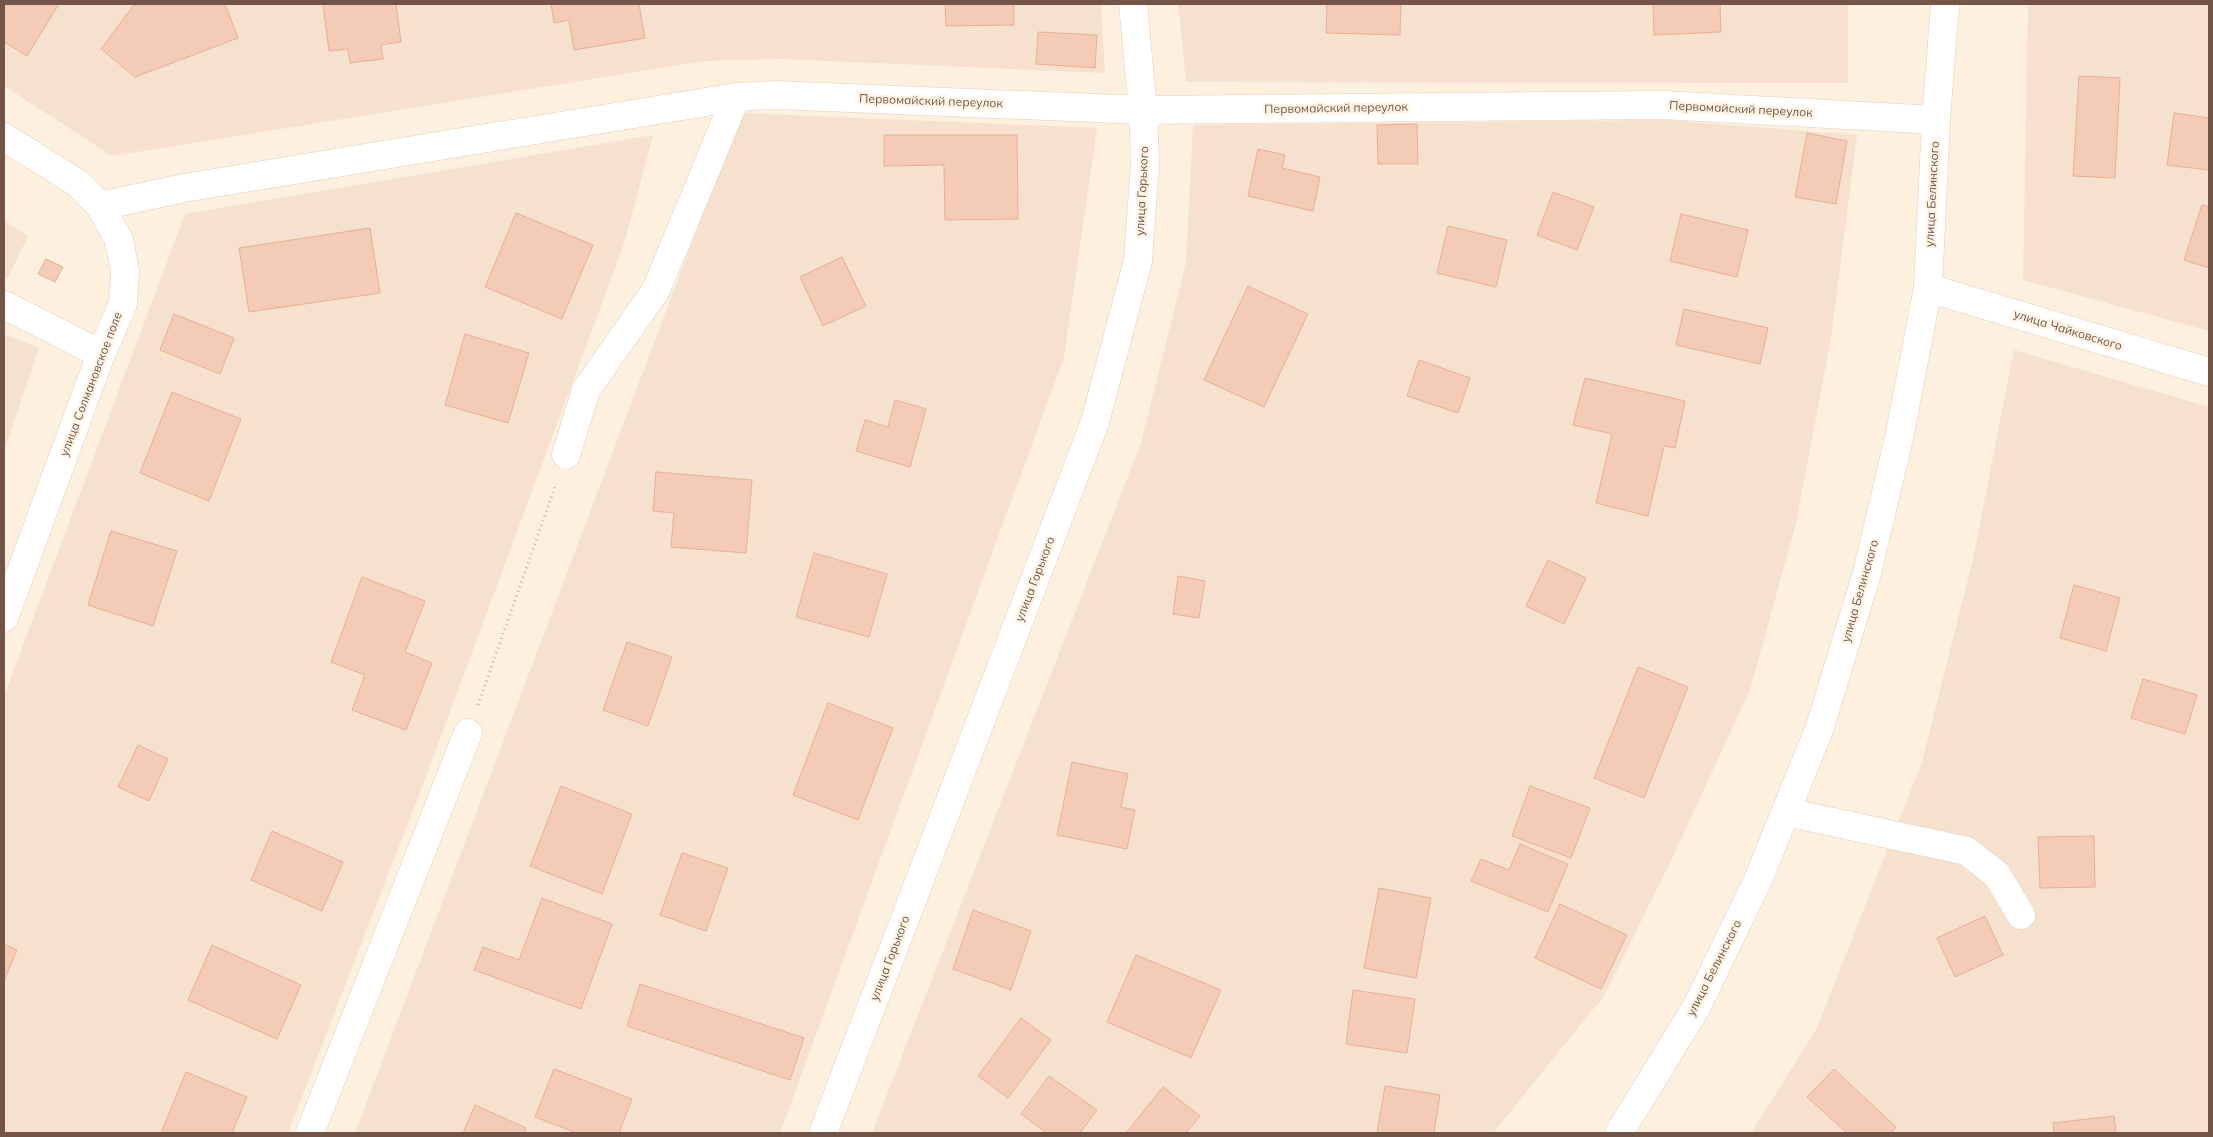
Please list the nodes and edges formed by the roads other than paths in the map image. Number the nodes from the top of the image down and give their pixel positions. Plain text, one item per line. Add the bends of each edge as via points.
1 (1133, 4) edge
2 (1945, 4) edge
3 (736, 97) junction
4 (1143, 110) junction
5 (1936, 120) junction
6 (4, 137) edge
7 (100, 206) junction
8 (1928, 288) junction
9 (4, 305) edge
10 (101, 354) junction
11 (2209, 372) edge
12 (566, 456) road end
13 (4, 618) edge
14 (468, 733) road end
15 (1786, 812) junction
16 (2021, 915) dead end
17 (310, 1133) edge
18 (823, 1133) edge
19 (1620, 1133) edge

1 - 4 street, улица Горького
2 - 5 street, улица Белинского
3 - 4 street, Первомайский переулок via 776,95
3 - 7 street, Первомайский переулок via 184,188
3 - 12 street via 656,290 586,390
4 - 5 street, Первомайский переулок via 1664,105
4 - 18 street, улица Горького via 1145,163 1138,261 1094,422
5 - 8 street, улица Белинского
6 - 7 street, улица Солмановское поле via 79,184
7 - 10 street, улица Солмановское поле via 120,240 125,271 123,304
8 - 11 street, улица Чайковского
8 - 15 street, улица Белинского via 1899,438 1867,574 1820,727
9 - 10 street
10 - 13 street, улица Солмановское поле
14 - 17 street
15 - 16 street via 1967,851 1997,875
15 - 19 street, улица Белинского via 1758,880 1696,1008

